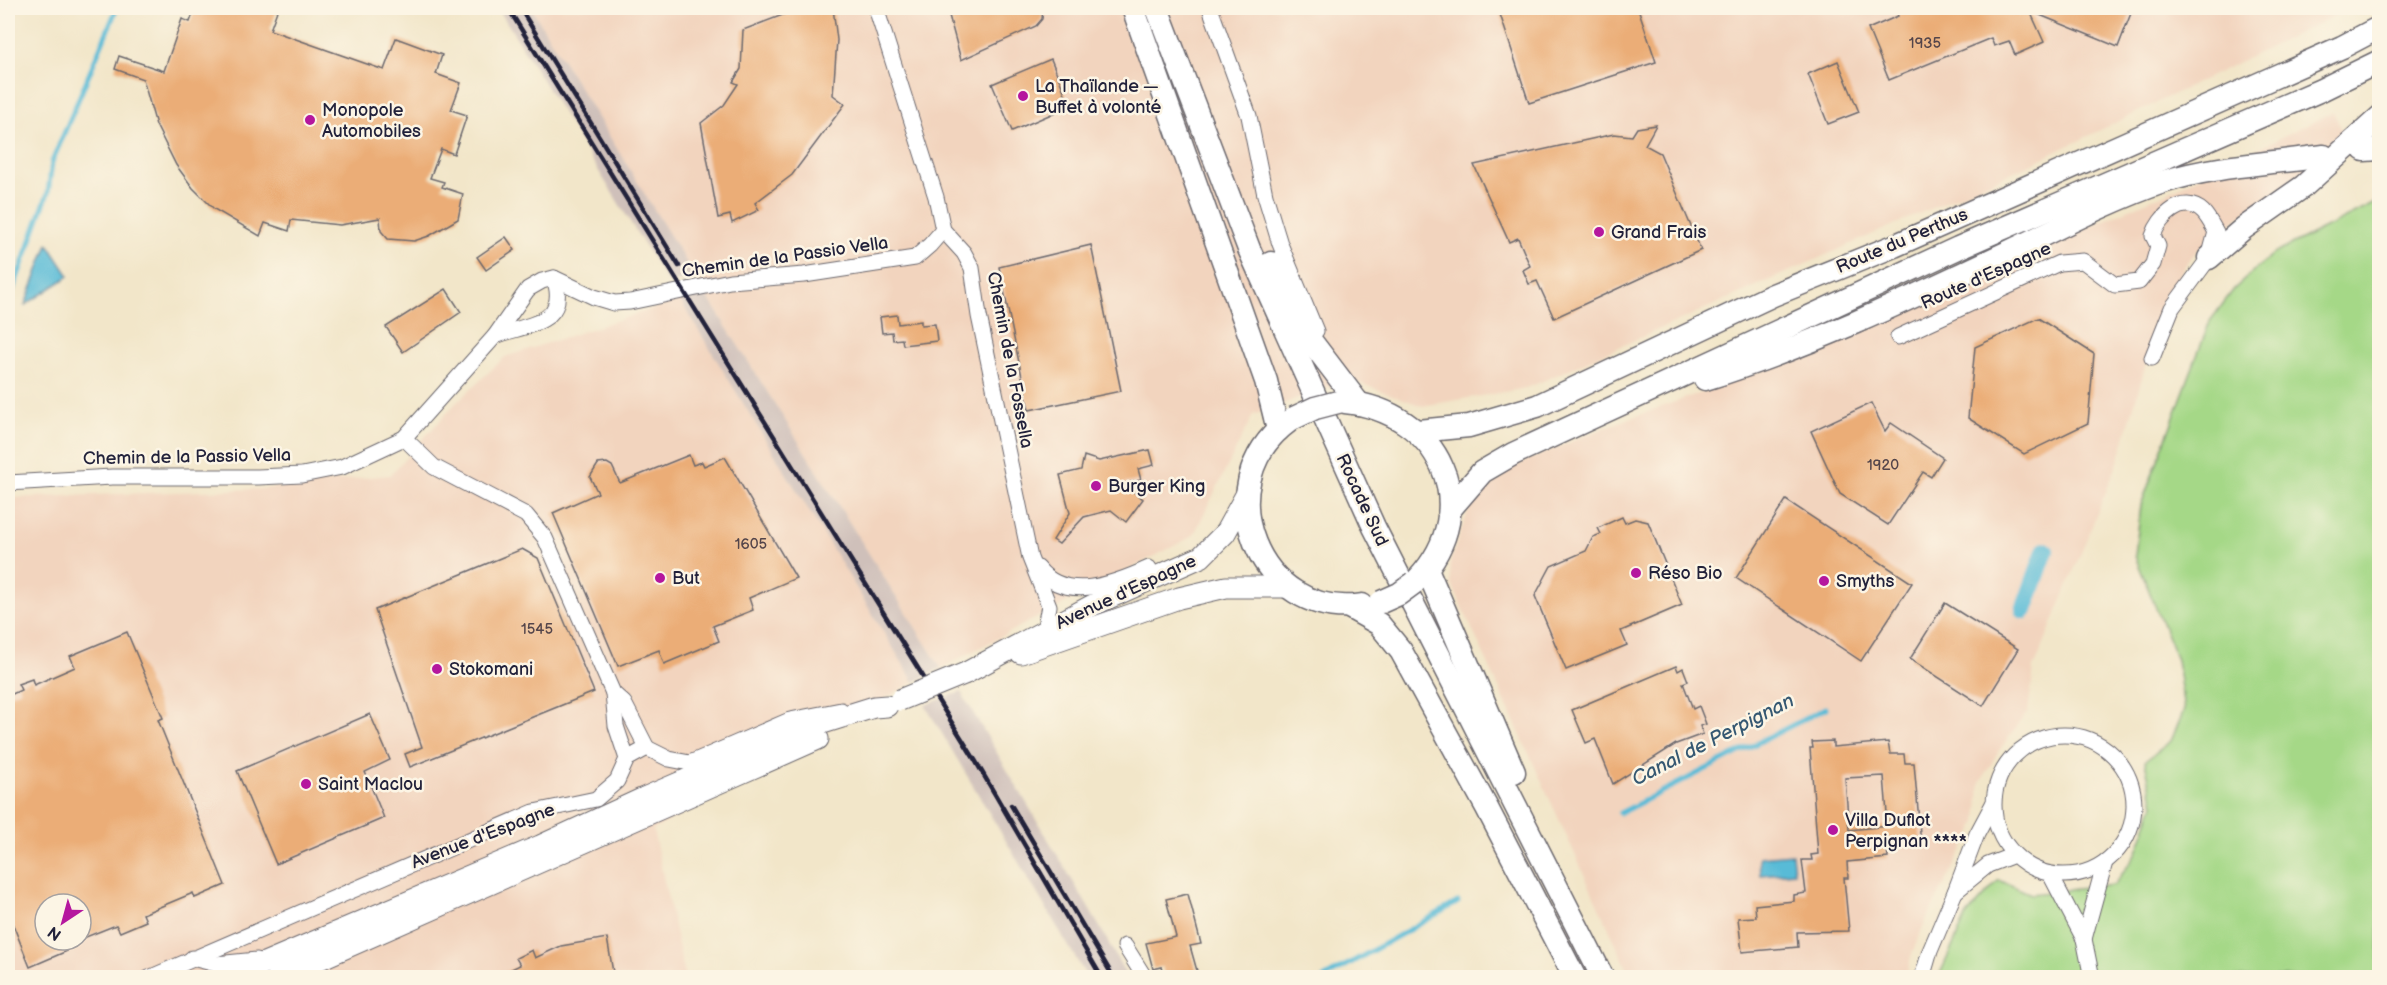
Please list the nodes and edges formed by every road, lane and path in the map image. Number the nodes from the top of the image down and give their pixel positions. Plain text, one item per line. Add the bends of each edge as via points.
1 (876, 8) edge
2 (1133, 8) edge
3 (1143, 8) edge
4 (1156, 8) edge
5 (1168, 8) edge
6 (1210, 8) edge
7 (2379, 22) edge
8 (2379, 27) edge
9 (2342, 46) junction
10 (2379, 61) edge
11 (2379, 117) edge
12 (2324, 156) dead end
13 (942, 230) junction
14 (2210, 258) junction
15 (555, 278) junction
16 (495, 336) junction
17 (1898, 337) dead end
18 (1320, 354) junction
19 (2152, 358) dead end
20 (1348, 403) junction
21 (1615, 407) junction
22 (1286, 424) junction
23 (1418, 431) junction
24 (404, 438) junction
25 (8, 483) edge
26 (1246, 495) junction
27 (1451, 508) junction
28 (1030, 558) junction
29 (1181, 568) junction
30 (1421, 576) junction
31 (1288, 587) junction
32 (1349, 607) junction
33 (1044, 631) junction
34 (974, 668) junction
35 (613, 693) junction
36 (887, 704) junction
37 (647, 748) junction
38 (627, 759) junction
39 (1993, 804) junction
40 (2014, 855) junction
41 (2105, 862) junction
42 (2050, 874) junction
43 (1955, 892) junction
44 (2084, 939) junction
45 (311, 942) junction
46 (1125, 946) dead end
47 (192, 958) junction
48 (149, 978) edge
49 (229, 978) edge
50 (277, 978) edge
51 (1145, 978) edge
52 (1575, 978) edge
53 (1587, 978) edge
54 (1603, 978) edge
55 (1614, 978) edge
56 (1922, 978) edge
57 (2092, 978) edge

1 - 13 street via 936,197
2 - 22 main road via 1266,381
3 - 53 main road, Rocade Sud via 1240,254 1365,532
4 - 54 main road, Rocade Sud via 1249,249 1369,516
5 - 18 main road via 1273,268
6 - 18 street via 1249,116 1264,195 1280,244 1316,327
7 - 9 main road
8 - 9 main road, Route du Perthus
9 - 23 main road, Route du Perthus via 1894,246 1773,295 1538,406 1469,426
10 - 21 main road, Route du Perthus via 1958,248
11 - 14 main road via 2312,179
12 - 21 main road via 2165,181 1916,295 1757,362
13 - 15 street, Chemin de la Passio Vella via 915,258 804,275 730,281 630,302 614,303 594,297
13 - 28 street, Chemin de la Fossella via 972,268
14 - 17 street, Route d'Espagne via 2216,231 2202,211 2188,205 2174,208 2157,223 2153,236 2158,246 2152,264 2139,282 2115,285 2083,261 2059,263
14 - 19 street via 2172,308
15 - 16 street, Chemin de la Passio Vella via 528,289
15 - 16 street via 558,300 548,319
16 - 24 street, Chemin de la Passio Vella
18 - 20 main road
20 - 22 main road, bridge via 1315,408
20 - 23 main road via 1396,415
21 - 27 main road, Route du Perthus via 1482,472
22 - 26 main road via 1254,466
23 - 27 main road via 1442,466
24 - 25 street, Chemin de la Passio Vella via 342,467 302,475 112,477
24 - 35 street via 434,467 526,515 545,538
26 - 29 main road, Avenue d'Espagne via 1225,533 1201,557
26 - 31 main road via 1248,523 1256,548
27 - 30 main road via 1439,550
28 - 29 street, Chemin de la Fossella via 1048,581 1074,590 1151,568
28 - 33 street, Chemin de la Fossella via 1049,606
29 - 33 main road, Avenue d'Espagne via 1093,605
30 - 32 main road, bridge via 1400,594 1381,602
30 - 55 main road
31 - 32 main road via 1320,603
31 - 34 main road, Avenue d'Espagne via 1226,587 1188,596
32 - 52 main road via 1379,624 1401,651
33 - 34 main road, Avenue d'Espagne
34 - 36 main road, Avenue d'Espagne, bridge
35 - 37 street via 624,703
35 - 38 street via 616,726
36 - 37 street, Avenue d'Espagne via 819,712 790,720 690,763 669,759
36 - 45 main road, Avenue d'Espagne via 807,728
36 - 50 main road, Avenue d'Espagne via 571,850
37 - 38 street
38 - 47 street, Avenue d'Espagne via 617,781 596,800 534,812
39 - 40 street via 1995,823
39 - 41 street via 2001,771 2030,742 2053,735 2077,735 2102,745 2119,760 2130,780 2135,803 2132,825 2122,846
39 - 43 street
40 - 42 street
40 - 43 street via 1988,865
41 - 42 street via 2088,872
41 - 44 street
42 - 44 street
43 - 56 street
44 - 57 street
45 - 47 street via 262,959 236,963 216,964
45 - 49 main road, Avenue d'Espagne
46 - 51 street
47 - 48 street, Avenue d'Espagne

